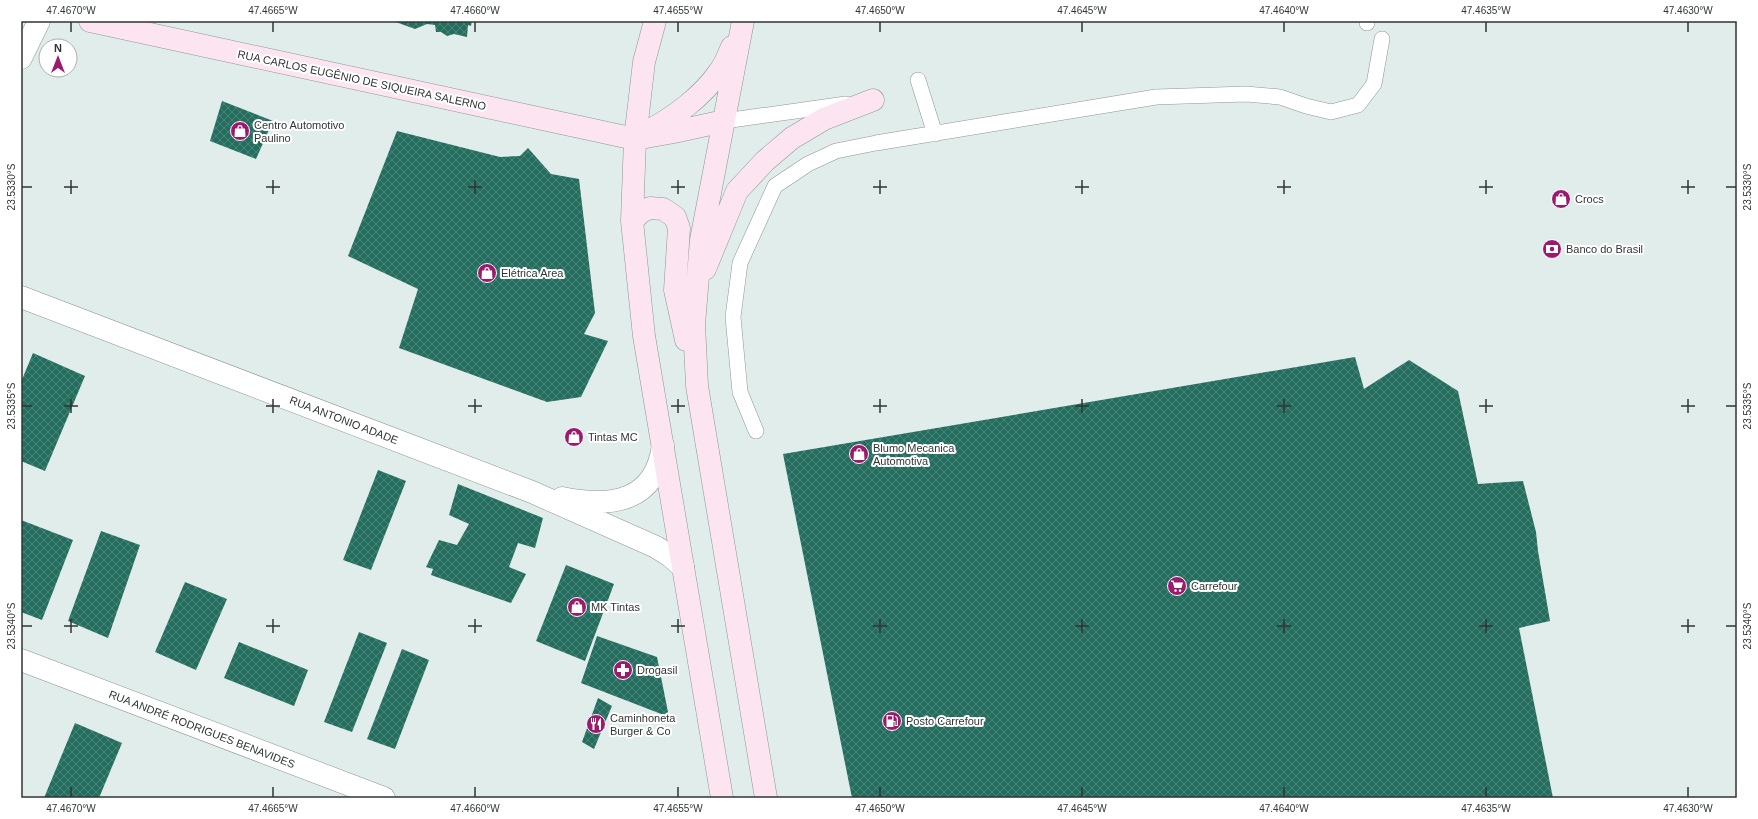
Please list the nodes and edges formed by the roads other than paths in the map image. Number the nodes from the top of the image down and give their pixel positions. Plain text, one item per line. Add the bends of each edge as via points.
1 (39, 21) edge
2 (655, 21) edge
3 (99, 22) edge
4 (743, 24) edge
5 (1382, 39) dead end
6 (21, 58) edge
7 (918, 80) dead end
8 (873, 100) joint
9 (724, 121) junction
10 (935, 134) junction
11 (635, 139) junction
12 (632, 221) junction
13 (696, 291) junction
14 (21, 297) edge
15 (697, 386) junction
16 (756, 431) dead end
17 (663, 442) junction
18 (532, 492) junction
19 (683, 567) junction
20 (21, 660) edge
21 (384, 798) edge
22 (722, 798) edge
23 (766, 798) edge

1 - 6 street
2 - 11 main road via 644,62
3 - 11 main road, RUA CARLOS EUGÊNIO DE SIQUEIRA SALERNO
4 - 9 main road
4 - 11 main road via 720,72 676,115
5 - 10 lane via 1374,84 1358,105 1331,112 1280,97 1246,94 1156,96
7 - 10 lane
8 - 9 lane
8 - 13 main road via 824,119 792,138 765,161 737,191
9 - 11 main road
9 - 13 main road via 701,240
10 - 16 lane via 836,151 808,164 775,186 740,263 733,317 740,392
11 - 12 main road
12 - 15 main road via 641,212 650,208 663,209 675,217 679,228 675,290
12 - 17 main road via 644,336
13 - 15 main road via 694,324
14 - 18 street, RUA ANTONIO ADADE
15 - 23 main road
17 - 18 street, RUA ANTONIO ADADE via 661,460 656,473 641,490 621,500 592,502
17 - 19 main road
18 - 19 street, RUA ANTONIO ADADE via 656,547
19 - 22 main road
20 - 21 street, RUA ANDRÉ RODRIGUES BENAVIDES

